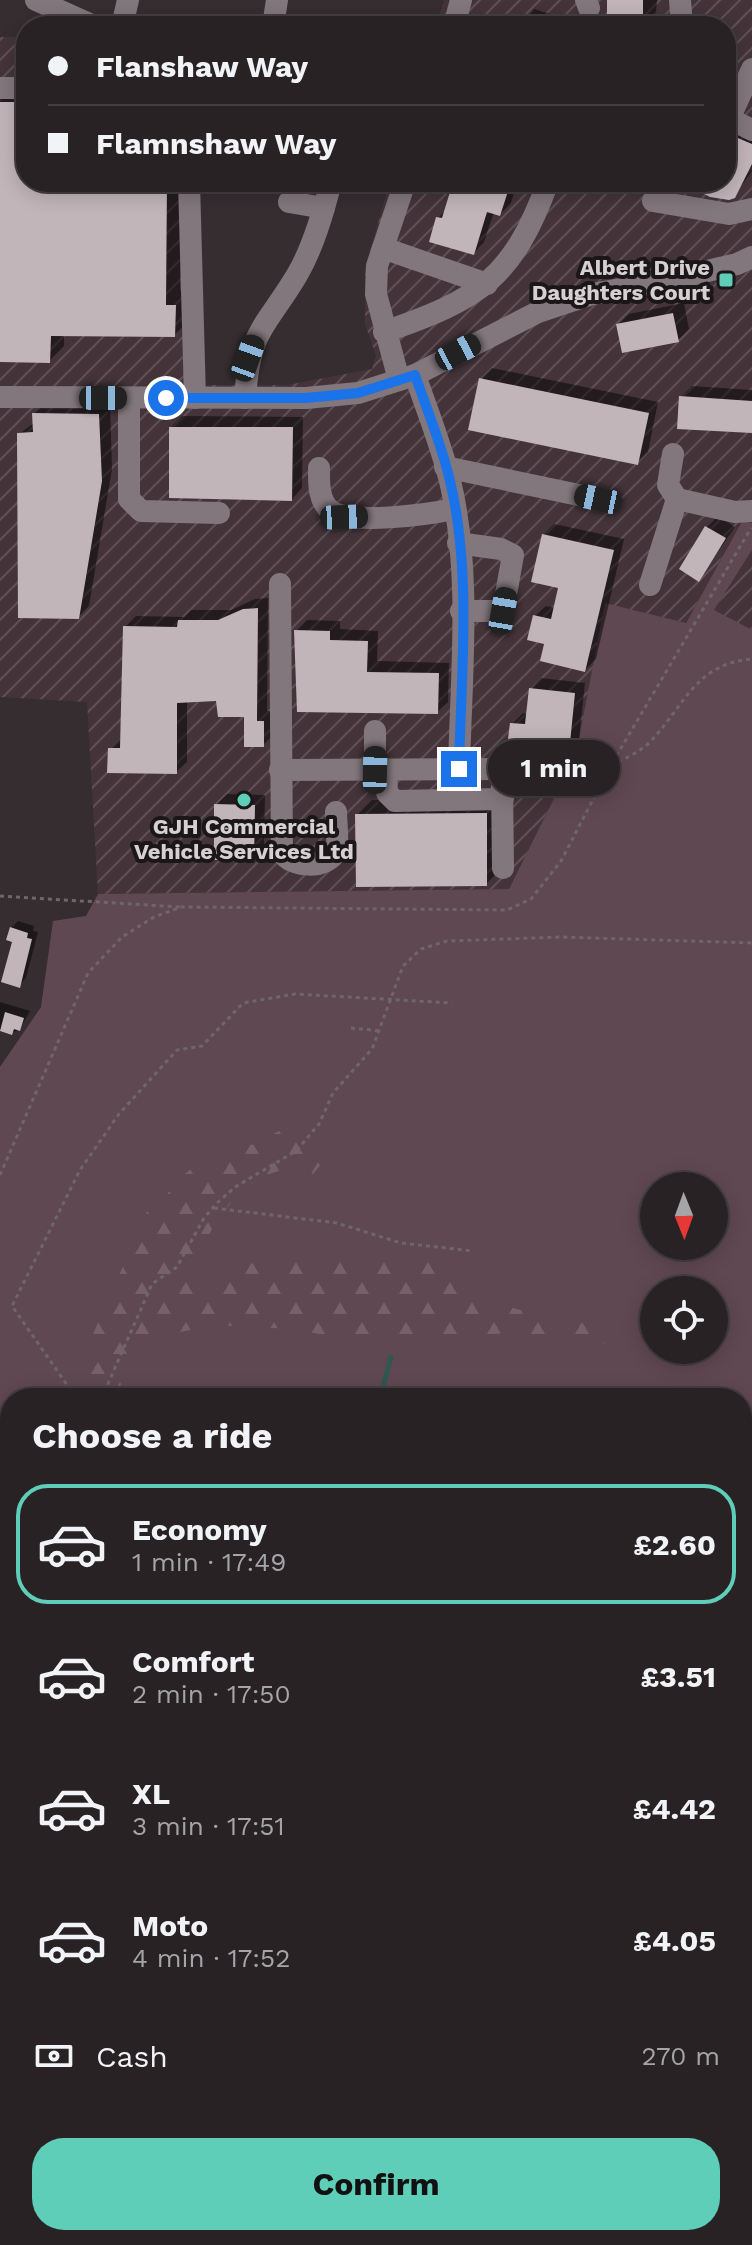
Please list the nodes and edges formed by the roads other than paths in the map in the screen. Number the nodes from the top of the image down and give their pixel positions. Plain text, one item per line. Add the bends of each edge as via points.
1 (36, 0) edge
2 (72, 16) edge
3 (752, 69) edge
4 (736, 102) edge
5 (189, 192) edge
6 (328, 192) edge
7 (402, 192) edge
8 (544, 192) edge
9 (653, 201) dead end
10 (289, 202) dead end
11 (324, 208) junction
12 (752, 209) edge
13 (383, 248) junction
14 (752, 257) edge
15 (487, 284) junction
16 (384, 332) junction
17 (407, 378) junction
18 (0, 397) edge
19 (129, 398) junction
20 (195, 398) junction
21 (245, 398) junction
22 (673, 454) dead end
23 (445, 467) junction
24 (319, 468) dead end
25 (598, 499) dead end
26 (677, 499) junction
27 (454, 509) junction
28 (219, 513) dead end
29 (746, 516) edge
30 (458, 543) junction
31 (280, 584) dead end
32 (650, 585) dead end
33 (461, 611) junction
34 (375, 731) dead end
35 (459, 769) junction
36 (280, 770) junction
37 (381, 770) junction
38 (503, 799) junction
39 (336, 812) dead end
40 (503, 868) dead end

1 - 2 street
3 - 4 street
5 - 20 street
6 - 11 street
7 - 13 street
8 - 15 street via 521,243
9 - 12 street via 729,214
10 - 11 street
11 - 21 street via 298,274 259,328 248,358
13 - 15 street
13 - 16 street via 376,294
14 - 17 street via 538,312
15 - 16 street via 443,312
16 - 17 street
17 - 21 street via 358,393
17 - 23 street
18 - 19 street
19 - 20 street
19 - 28 street via 133,506 141,511
20 - 21 street
22 - 26 street via 668,485
23 - 25 street
23 - 27 street
24 - 27 street via 326,506 344,517
26 - 29 street
26 - 32 street
27 - 30 street
30 - 33 street
30 - 33 street via 513,555 503,611
31 - 36 street
33 - 35 street
34 - 37 street
35 - 37 street
35 - 38 street via 508,769
36 - 37 street
36 - 39 street via 285,859 324,863 337,849
37 - 38 street via 395,801
38 - 40 street

